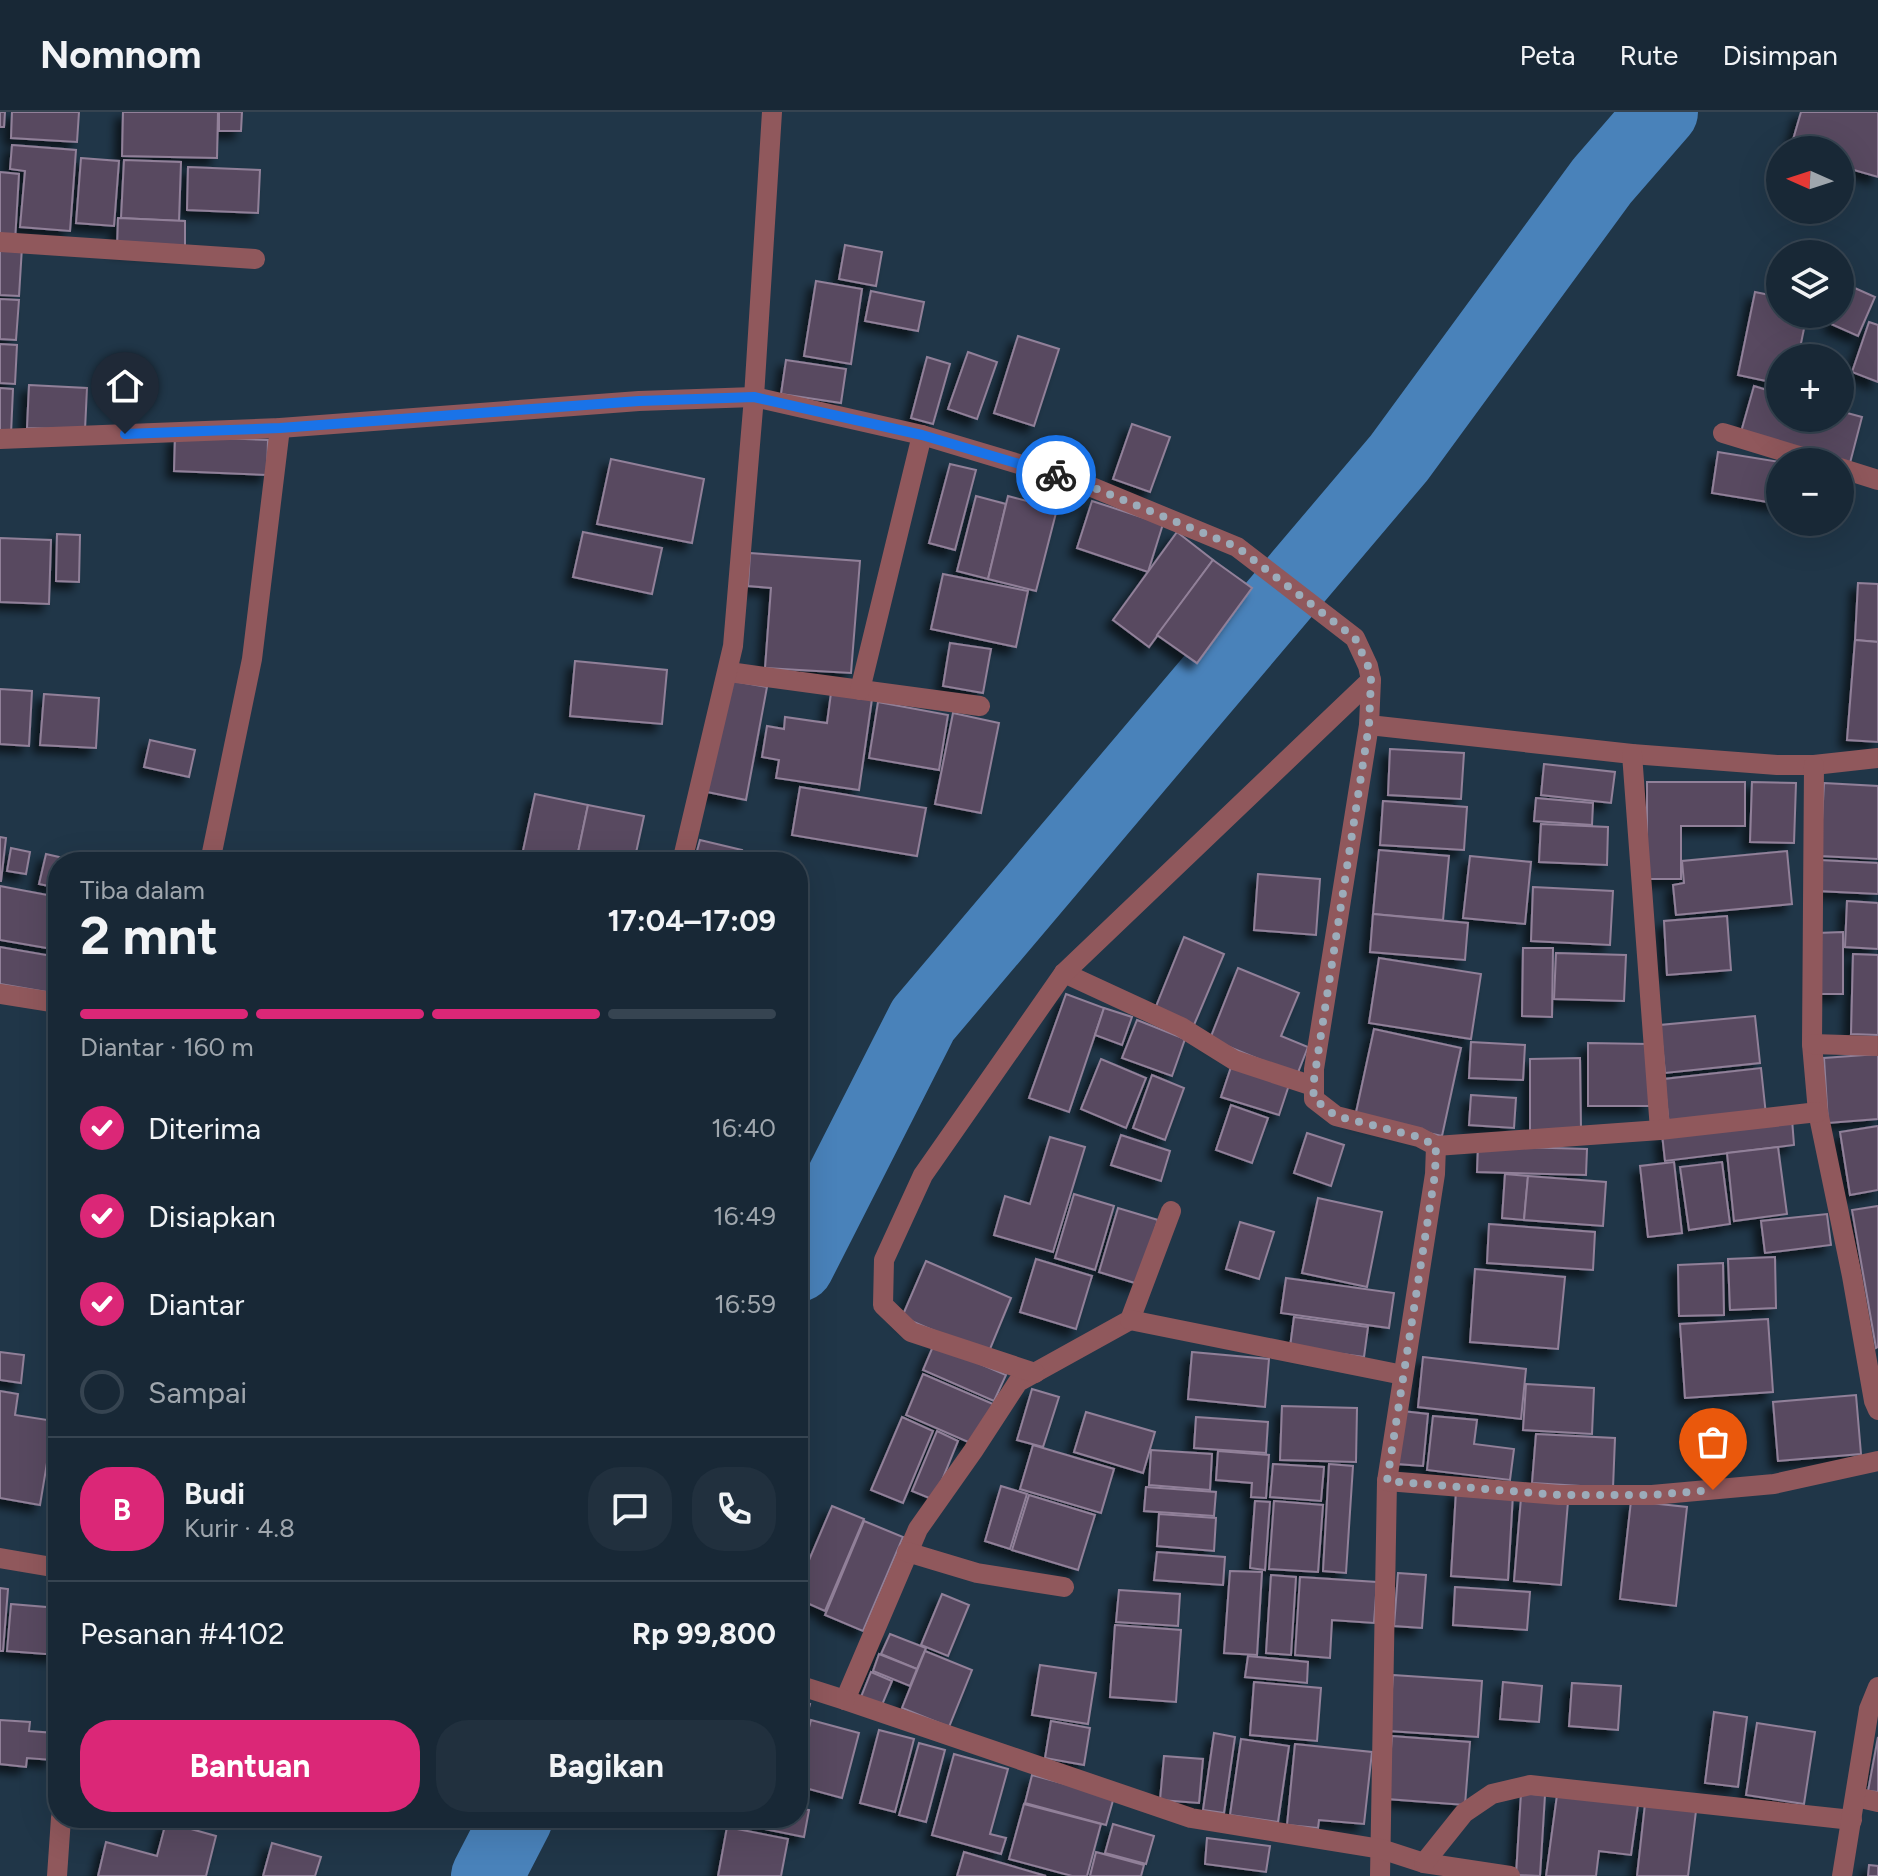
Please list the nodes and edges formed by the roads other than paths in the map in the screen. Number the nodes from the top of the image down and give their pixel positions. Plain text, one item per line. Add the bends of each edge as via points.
1 (772, 112) edge
2 (0, 242) edge
3 (255, 259) dead end
4 (754, 397) junction
5 (280, 428) junction
6 (1723, 433) dead end
7 (922, 435) junction
8 (0, 439) edge
9 (1773, 448) edge
10 (1854, 472) edge
11 (1878, 480) edge
12 (729, 672) junction
13 (1371, 680) junction
14 (860, 690) junction
15 (980, 706) dead end
16 (1369, 725) junction
17 (1632, 754) junction
18 (1878, 758) edge
19 (1814, 765) junction
20 (212, 852) edge
21 (684, 852) edge
22 (1064, 973) junction
23 (0, 994) edge
24 (48, 1001) edge
25 (1812, 1044) junction
26 (1878, 1046) edge
27 (1313, 1086) junction
28 (1818, 1112) junction
29 (1660, 1130) junction
30 (1436, 1146) junction
31 (1171, 1211) dead end
32 (1130, 1320) junction
33 (1035, 1373) junction
34 (1403, 1375) junction
35 (1877, 1404) edge
36 (1878, 1461) edge
37 (1387, 1481) junction
38 (907, 1552) junction
39 (0, 1558) edge
40 (48, 1566) edge
41 (1064, 1587) dead end
42 (1878, 1687) edge
43 (808, 1688) edge
44 (845, 1700) junction
45 (1856, 1797) junction
46 (1878, 1802) edge
47 (1852, 1820) junction
48 (60, 1828) edge
49 (1381, 1849) junction
50 (1424, 1863) junction
51 (57, 1876) edge
52 (1380, 1876) edge
53 (1510, 1876) edge
54 (1842, 1876) edge

1 - 4 street
2 - 3 street
4 - 5 street
4 - 7 street
4 - 12 street
5 - 8 street
5 - 20 street via 252,659
6 - 9 street
7 - 13 street via 1082,483 1237,547 1355,638
7 - 14 street
10 - 11 street
12 - 14 street
12 - 21 street
13 - 16 street
13 - 22 street
14 - 15 street
16 - 17 street
16 - 27 street
17 - 19 street
17 - 29 street
18 - 19 street
19 - 25 street
22 - 27 street via 1181,1027 1234,1060
22 - 33 street via 923,1175 884,1260 883,1305 911,1332
23 - 24 street
25 - 26 street
25 - 28 street
27 - 30 street via 1314,1099 1336,1116
28 - 29 street
28 - 35 street
29 - 30 street
30 - 34 street
31 - 32 street
32 - 33 street
32 - 34 street
33 - 38 street via 1018,1382
34 - 37 street
36 - 37 street via 1774,1484 1652,1495 1559,1495
37 - 49 street
38 - 41 street via 977,1573
38 - 44 street
39 - 40 street
42 - 45 street via 1869,1709
43 - 44 street
44 - 49 street via 1191,1818
45 - 46 street
45 - 47 street
47 - 50 street via 1530,1785 1492,1794 1464,1813
47 - 54 street
48 - 51 street
49 - 50 street
49 - 52 street
50 - 53 street

